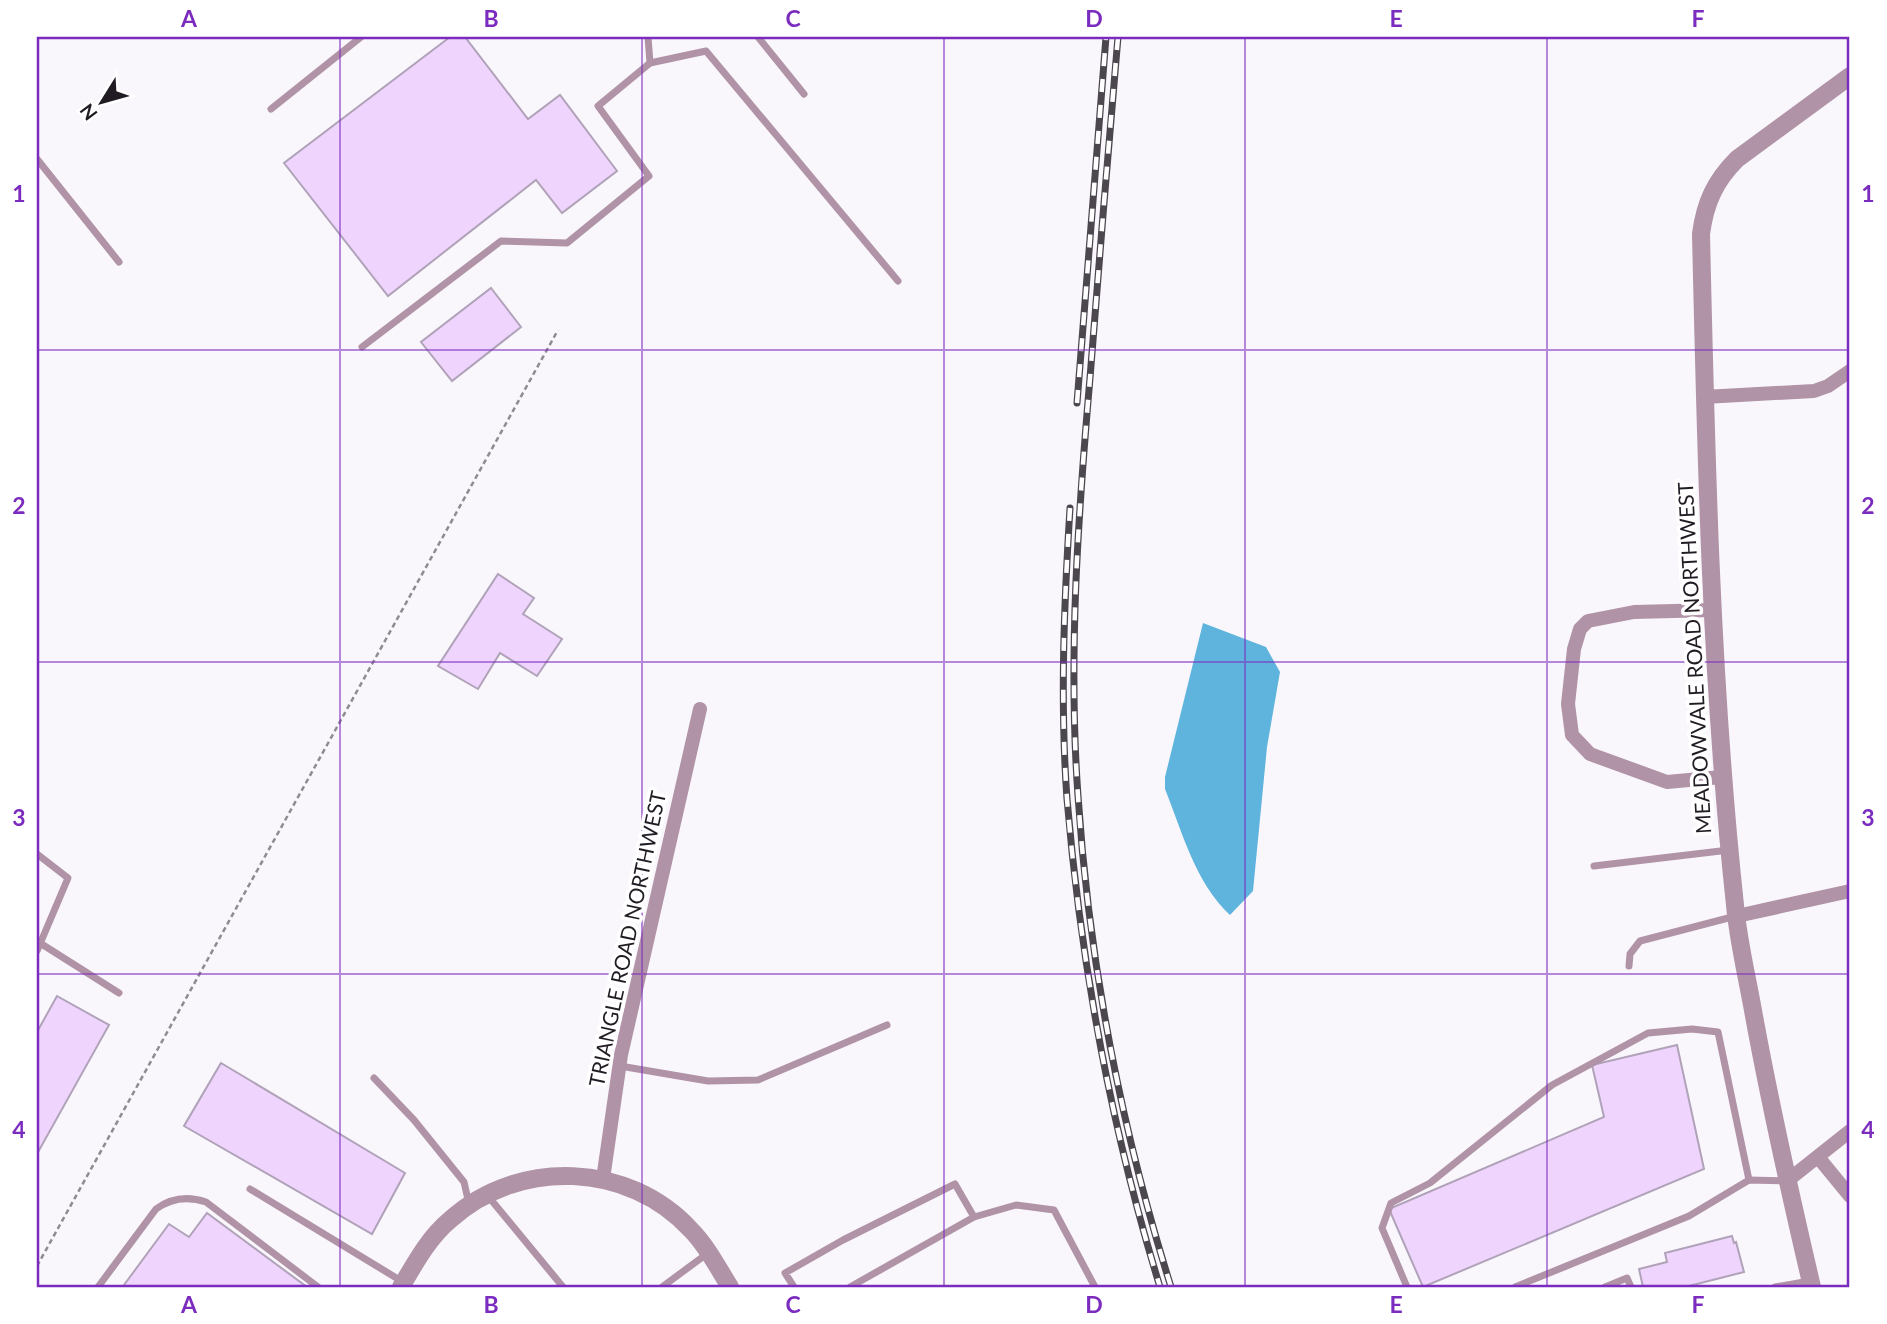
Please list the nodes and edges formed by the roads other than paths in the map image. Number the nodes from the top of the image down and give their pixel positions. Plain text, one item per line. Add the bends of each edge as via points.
1 (361, 37) edge
2 (648, 37) edge
3 (758, 37) edge
4 (650, 63) junction
5 (1850, 76) edge
6 (804, 94) dead end
7 (271, 109) dead end
8 (37, 159) edge
9 (118, 262) dead end
10 (898, 281) dead end
11 (362, 347) dead end
12 (1850, 371) edge
13 (1704, 397) junction
14 (1714, 610) junction
15 (700, 709) dead end
16 (1722, 777) junction
17 (1730, 849) junction
18 (37, 854) edge
19 (1594, 866) dead end
20 (1850, 891) edge
21 (1737, 916) junction
22 (38, 947) edge
23 (1629, 966) dead end
24 (119, 993) dead end
25 (887, 1025) dead end
26 (620, 1066) junction
27 (374, 1079) dead end
28 (1850, 1131) edge
29 (1818, 1157) junction
30 (603, 1179) junction
31 (1749, 1180) junction
32 (1787, 1181) junction
33 (250, 1189) dead end
34 (487, 1194) junction
35 (1850, 1196) edge
36 (469, 1204) junction
37 (974, 1217) junction
38 (708, 1252) junction
39 (1811, 1284) edge
40 (402, 1285) edge
41 (98, 1287) edge
42 (318, 1287) edge
43 (563, 1287) edge
44 (662, 1287) edge
45 (730, 1287) edge
46 (794, 1287) edge
47 (850, 1287) edge
48 (1095, 1287) edge
49 (1407, 1287) edge
50 (1515, 1287) edge
51 (1605, 1287) edge
52 (1631, 1287) edge
53 (1775, 1287) edge

1 - 7 lane
2 - 4 lane
3 - 6 lane
4 - 10 lane via 706,51
4 - 11 lane via 598,106 649,176 567,243 501,241
5 - 13 street, MEADOWVALE ROAD NORTHWEST via 1737,159 1713,187 1701,234
8 - 9 lane
12 - 13 street via 1814,391
13 - 14 street, MEADOWVALE ROAD NORTHWEST
14 - 16 street, MEADOWVALE ROAD NORTHWEST
14 - 16 street via 1634,612 1588,621 1580,629 1574,649 1568,704 1572,735 1590,754 1667,782
15 - 26 street, TRIANGLE ROAD NORTHWEST
16 - 17 street, MEADOWVALE ROAD NORTHWEST
17 - 19 lane
17 - 21 street, MEADOWVALE ROAD NORTHWEST
18 - 22 lane via 68,877
20 - 21 street
21 - 23 lane via 1640,941 1630,954
21 - 32 street, MEADOWVALE ROAD NORTHWEST
22 - 24 lane
25 - 26 lane via 758,1080 708,1081
26 - 30 street, TRIANGLE ROAD NORTHWEST
27 - 36 lane via 464,1182
28 - 29 street
29 - 32 street
29 - 35 street
30 - 34 street via 536,1178
30 - 38 street via 631,1187 674,1213
31 - 32 lane
31 - 49 lane via 1718,1032 1648,1033 1552,1085 1430,1183 1391,1203 1382,1228
31 - 50 lane via 1689,1216
32 - 39 street, MEADOWVALE ROAD NORTHWEST
33 - 40 lane
34 - 36 street
34 - 43 lane
36 - 40 street via 434,1237
37 - 46 lane via 955,1184 785,1273
37 - 47 lane
37 - 48 lane via 1016,1205 1054,1210
38 - 44 lane
38 - 45 street
39 - 53 lane
41 - 42 lane via 156,1209 168,1200 194,1198 206,1202
51 - 52 lane via 1628,1278

